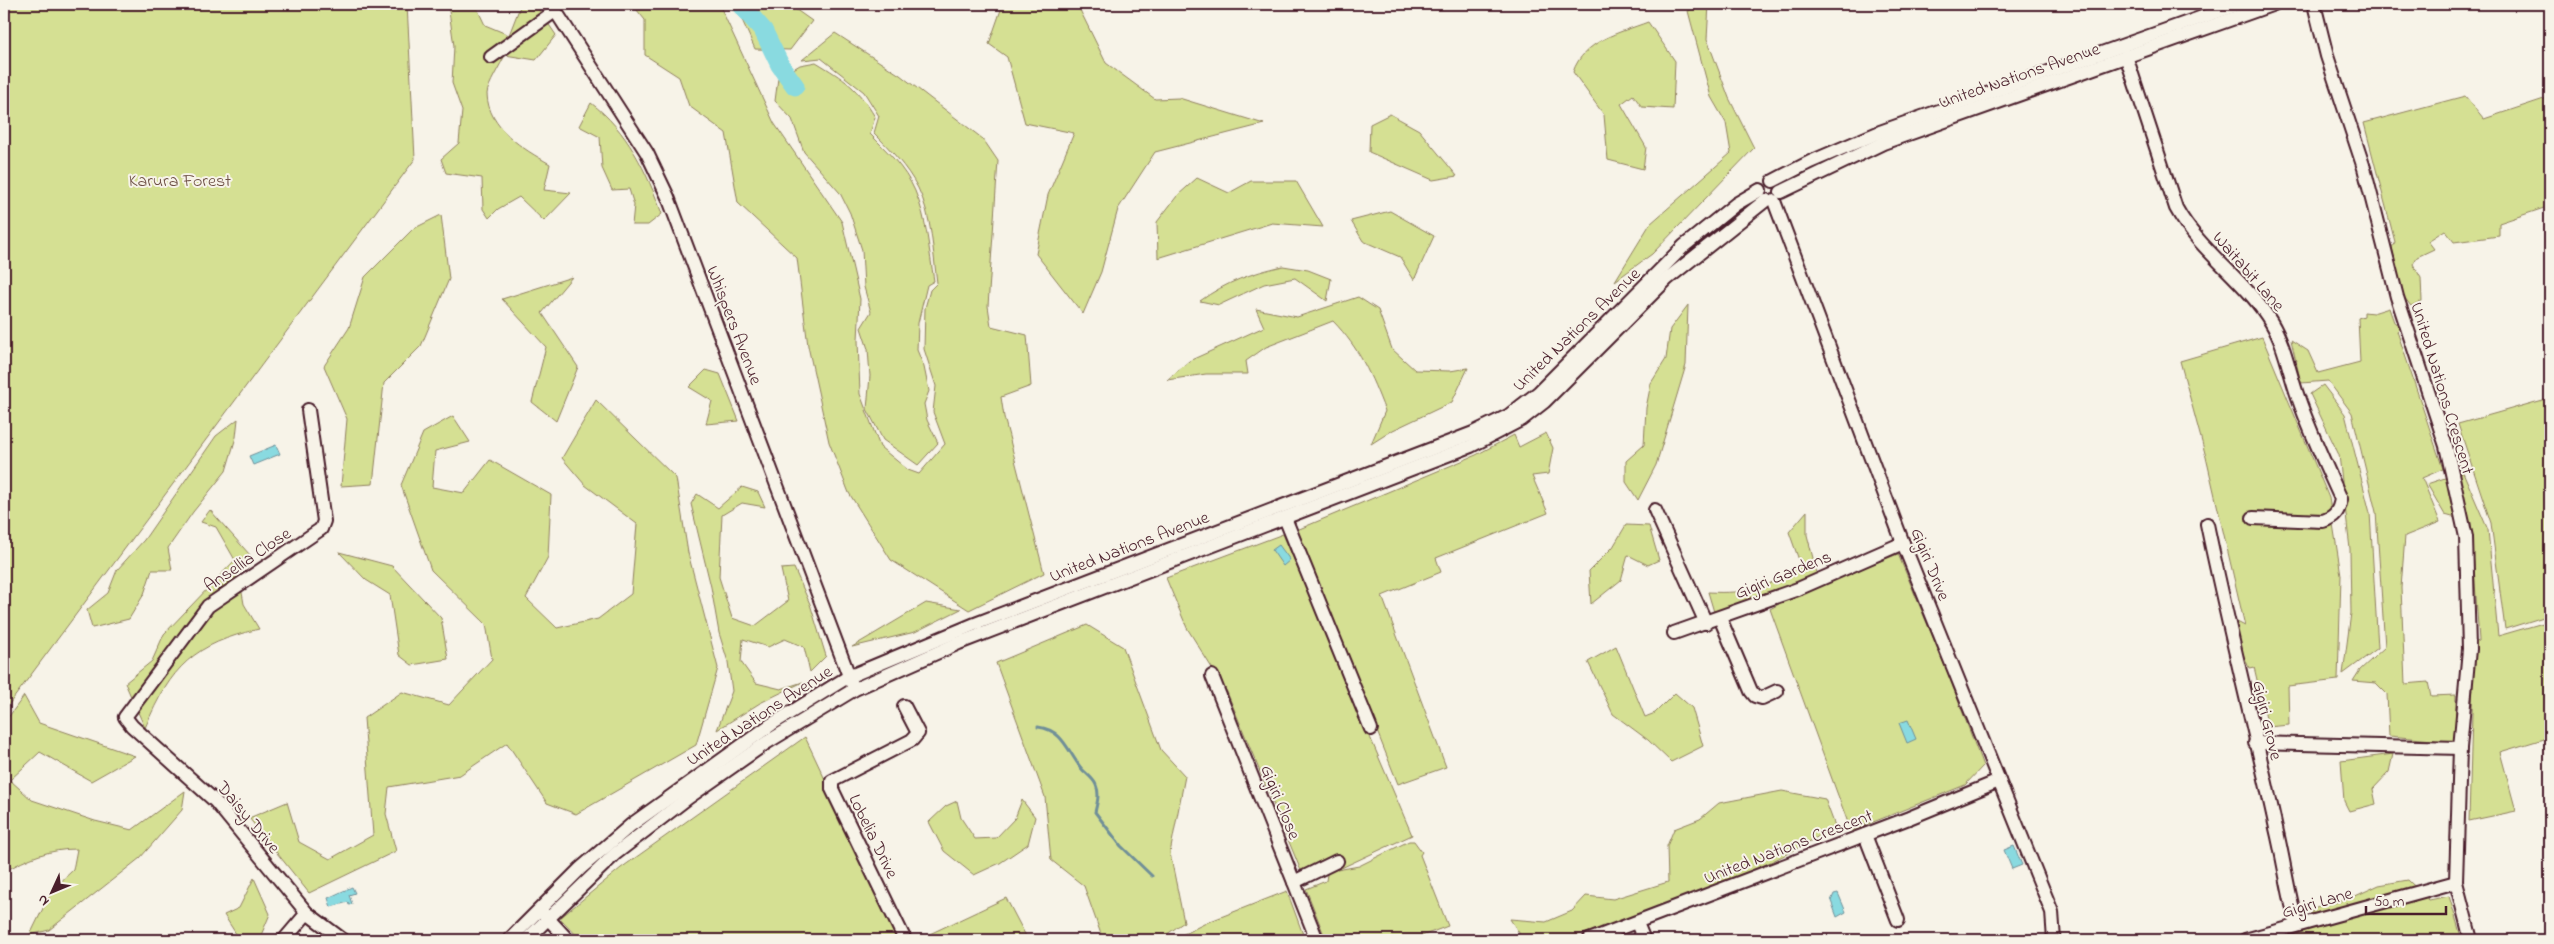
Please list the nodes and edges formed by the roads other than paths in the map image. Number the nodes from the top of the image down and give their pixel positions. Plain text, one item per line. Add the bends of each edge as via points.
1 (2239, 4) edge
2 (2274, 4) edge
3 (2314, 4) edge
4 (553, 7) edge
5 (2126, 56) junction
6 (491, 57) dead end
7 (1771, 193) junction
8 (308, 410) dead end
9 (1655, 510) dead end
10 (1285, 518) junction
11 (2253, 518) dead end
12 (2207, 524) dead end
13 (1903, 543) junction
14 (1193, 548) junction
15 (1720, 618) junction
16 (1706, 623) junction
17 (1674, 633) dead end
18 (1212, 676) dead end
19 (848, 678) junction
20 (855, 689) junction
21 (1777, 691) dead end
22 (904, 706) dead end
23 (127, 717) joint
24 (1371, 729) dead end
25 (2255, 742) junction
26 (2460, 748) junction
27 (1999, 781) junction
28 (1865, 835) junction
29 (1337, 862) dead end
30 (1294, 882) junction
31 (2456, 882) junction
32 (307, 913) junction
33 (544, 914) junction
34 (1898, 920) dead end
35 (1637, 923) junction
36 (2297, 925) junction
37 (284, 940) edge
38 (343, 940) edge
39 (508, 940) edge
40 (526, 940) edge
41 (568, 940) edge
42 (905, 940) edge
43 (1317, 940) edge
44 (1589, 940) edge
45 (1644, 940) edge
46 (2054, 940) edge
47 (2245, 940) edge
48 (2471, 940) edge

1 - 7 street, United Nations Avenue via 1880,132 1810,162
2 - 5 street, United Nations Avenue
3 - 26 street, United Nations Crescent via 2327,56 2364,168 2397,297 2446,446 2466,537 2468,649
4 - 6 street
4 - 19 street, Whispers Avenue via 647,153 668,197
5 - 7 street, United Nations Avenue via 1883,143
5 - 11 street, Waitabit Lane via 2176,208 2183,221 2271,322 2286,356 2298,398 2342,499 2339,510 2332,518 2323,521
7 - 10 street, United Nations Avenue via 1667,279 1544,402 1521,420 1471,446
7 - 13 street, Gigiri Drive
7 - 14 street, United Nations Avenue via 1736,204 1684,246 1550,382 1508,416
8 - 23 street, Ansellia Close via 324,521 321,529 208,606
9 - 16 street
10 - 14 street, United Nations Avenue
10 - 24 street
12 - 25 street, Gigiri Grove
13 - 15 street, Gigiri Gardens via 1798,589
13 - 27 street, Gigiri Drive
14 - 19 street, United Nations Avenue via 975,624
14 - 20 street, United Nations Avenue
15 - 16 street, Gigiri Gardens
15 - 21 street via 1751,691 1762,698
16 - 17 street, Gigiri Gardens
18 - 30 street, Gigiri Close
19 - 20 street, Whispers Avenue
19 - 33 street, United Nations Avenue via 772,724 631,825 581,868
20 - 33 street, United Nations Avenue via 689,797
22 - 42 street, Lobelia Drive via 918,733 912,740 843,773 832,781 832,789
23 - 32 street, Daisy Drive via 132,726 215,801
25 - 26 street
25 - 36 street, Gigiri Grove
26 - 31 street, United Nations Crescent
27 - 28 street, United Nations Crescent
27 - 46 street, Gigiri Drive via 2052,912
28 - 34 street
28 - 35 street, United Nations Crescent
29 - 30 street
30 - 43 street, Gigiri Close
31 - 36 street, Gigiri Lane
31 - 48 street, United Nations Crescent
32 - 37 street
32 - 38 street, Daisy Drive
33 - 39 street, United Nations Avenue
33 - 40 street, United Nations Avenue
33 - 41 street
35 - 44 street, United Nations Crescent
35 - 45 street
36 - 47 street, Gigiri Lane

